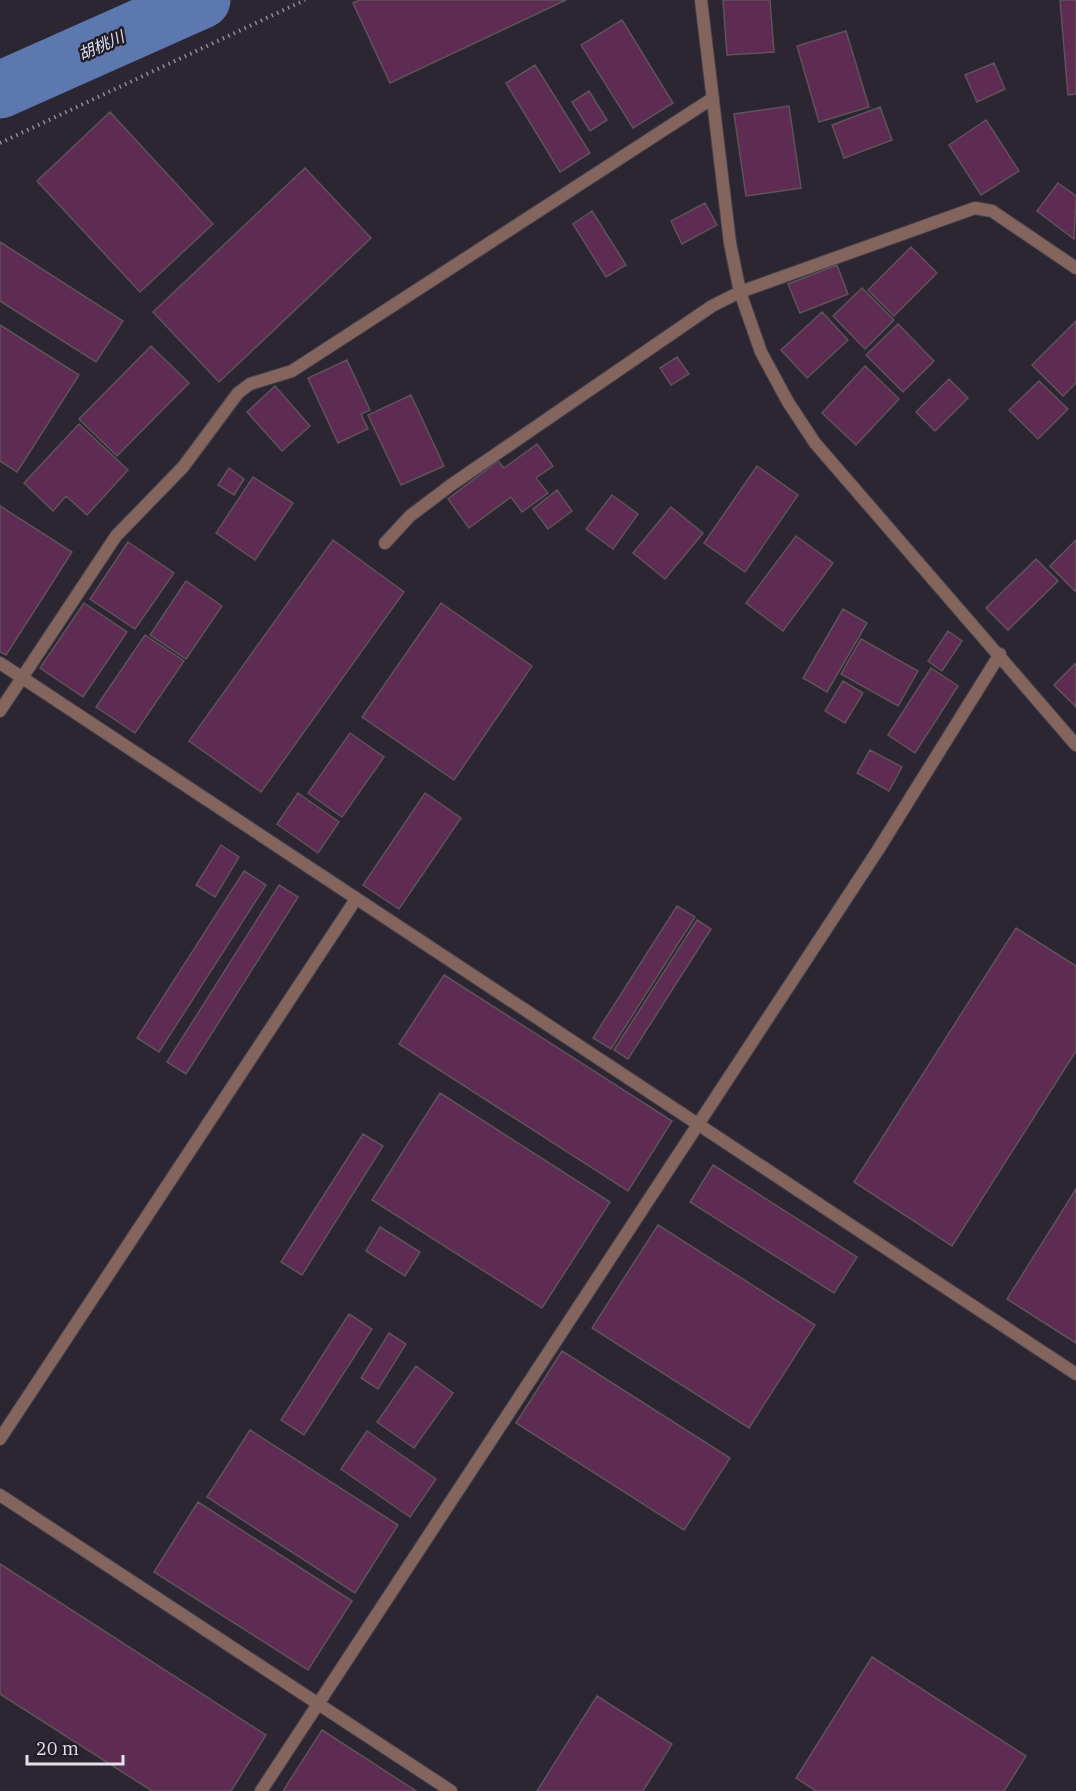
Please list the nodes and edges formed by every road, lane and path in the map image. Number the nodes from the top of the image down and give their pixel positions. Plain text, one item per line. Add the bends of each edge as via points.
1 (305, 0) edge
2 (701, 0) edge
3 (713, 98) junction
4 (0, 143) edge
5 (1076, 268) edge
6 (740, 292) junction
7 (385, 543) dead end
8 (1000, 654) junction
9 (0, 663) edge
10 (22, 677) junction
11 (0, 711) edge
12 (1076, 745) edge
13 (356, 899) junction
14 (697, 1126) junction
15 (1076, 1374) edge
16 (0, 1439) edge
17 (0, 1495) edge
18 (318, 1704) junction
19 (261, 1791) edge
20 (451, 1791) edge

1 - 4 path
2 - 3 street
3 - 6 street via 730,243
3 - 10 street via 292,371 250,384 238,393 183,467 116,536
5 - 6 street via 992,211 975,208
6 - 7 street via 712,306 451,485 410,516
6 - 8 street via 761,352 815,443
8 - 12 street
8 - 14 street via 878,850
9 - 10 street
10 - 11 street
10 - 13 street
13 - 14 street
13 - 16 street
14 - 15 street
14 - 18 street
17 - 18 street
18 - 19 street
18 - 20 street

